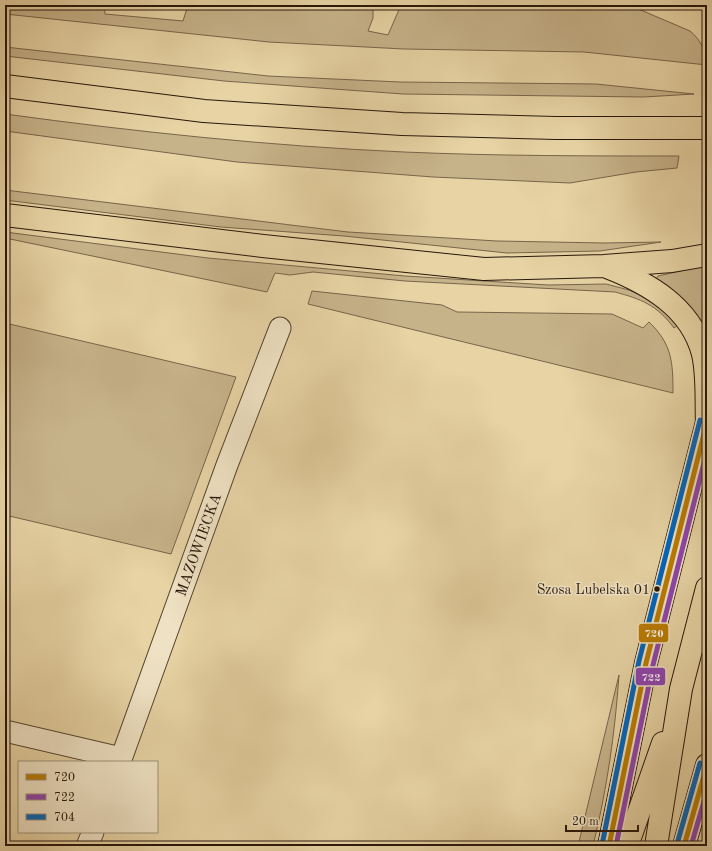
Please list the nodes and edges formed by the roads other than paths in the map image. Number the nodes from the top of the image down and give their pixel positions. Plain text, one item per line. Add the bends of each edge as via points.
1 (5, 86) edge
2 (697, 128) edge
3 (5, 215) edge
4 (707, 255) edge
5 (604, 266) junction
6 (280, 328) dead end
7 (707, 423) edge
8 (707, 588) edge
9 (682, 689) junction
10 (5, 731) edge
11 (121, 760) edge
12 (707, 765) edge
13 (93, 833) edge
14 (87, 846) edge
15 (609, 846) edge
16 (627, 846) edge
17 (656, 846) edge
18 (684, 846) edge

1 - 2 main road via 204,111 316,119 402,124
3 - 5 main road via 484,269
4 - 5 main road via 672,261
5 - 7 main road via 654,289 667,299 693,329 703,353
6 - 11 street, MAZOWIECKA via 227,465
7 - 15 main road via 646,664
8 - 9 main road
9 - 16 main road
9 - 17 main road
10 - 11 street
12 - 18 main road
13 - 14 street

